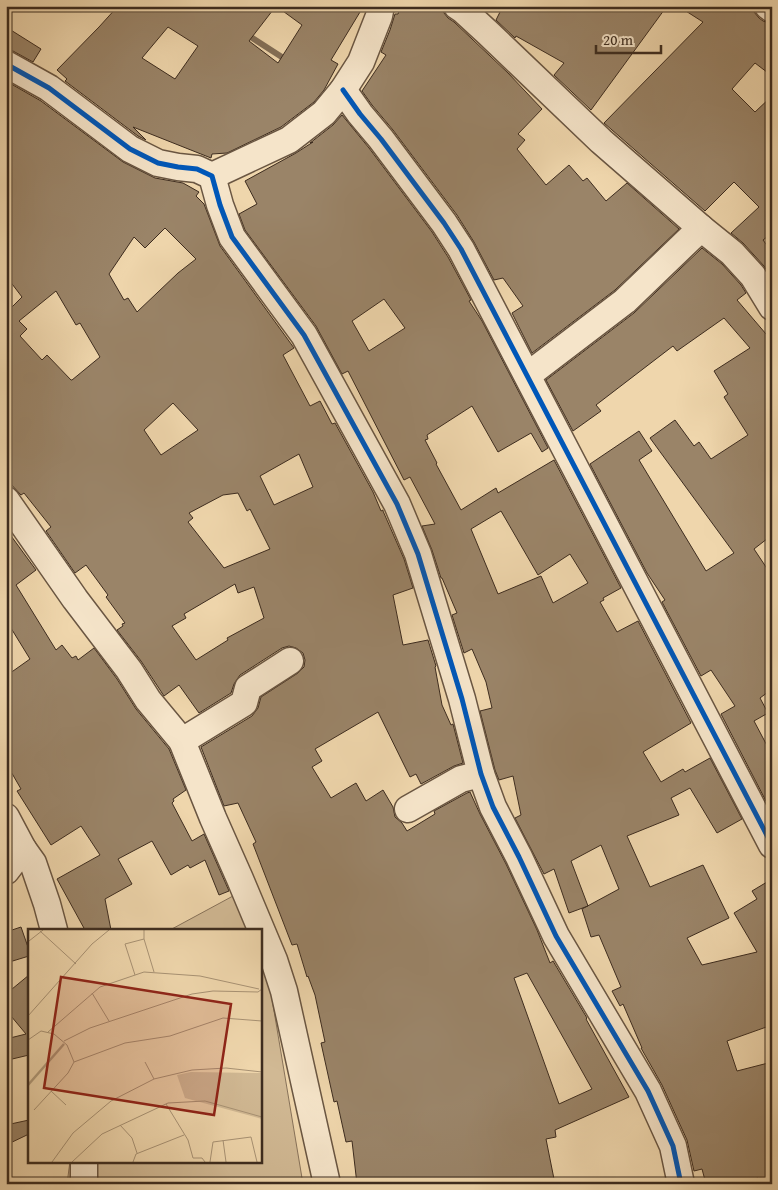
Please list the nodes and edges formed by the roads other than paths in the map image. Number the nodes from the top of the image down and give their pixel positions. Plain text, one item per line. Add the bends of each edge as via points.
1 (381, 6) edge
2 (457, 6) edge
3 (768, 6) edge
4 (772, 9) edge
5 (6, 64) edge
6 (342, 90) junction
7 (212, 176) junction
8 (701, 228) junction
9 (772, 308) edge
10 (528, 375) junction
11 (6, 500) edge
12 (290, 661) dead end
13 (182, 742) junction
14 (481, 774) junction
15 (408, 809) dead end
16 (6, 817) edge
17 (772, 844) edge
18 (23, 849) junction
19 (6, 871) edge
20 (54, 929) edge
21 (261, 929) edge
22 (261, 929) edge
23 (84, 1162) edge
24 (84, 1184) edge
25 (327, 1184) edge
26 (681, 1184) edge

1 - 6 street via 361,62
2 - 8 street via 601,141
3 - 4 street
5 - 7 street via 49,88 130,149 158,163 197,169
6 - 7 street via 324,113 289,140
6 - 10 street via 444,223
7 - 14 street via 232,236 304,335 397,504 418,554
8 - 9 street via 732,253 753,276
8 - 10 street via 625,301
10 - 17 street
11 - 13 street via 148,700
12 - 13 street via 248,688 244,703
13 - 22 street
14 - 15 street via 461,780
14 - 26 street via 493,807 556,936 648,1091 673,1146
16 - 18 street
18 - 19 street
18 - 20 street via 33,863
21 - 25 street via 284,991
23 - 24 street

